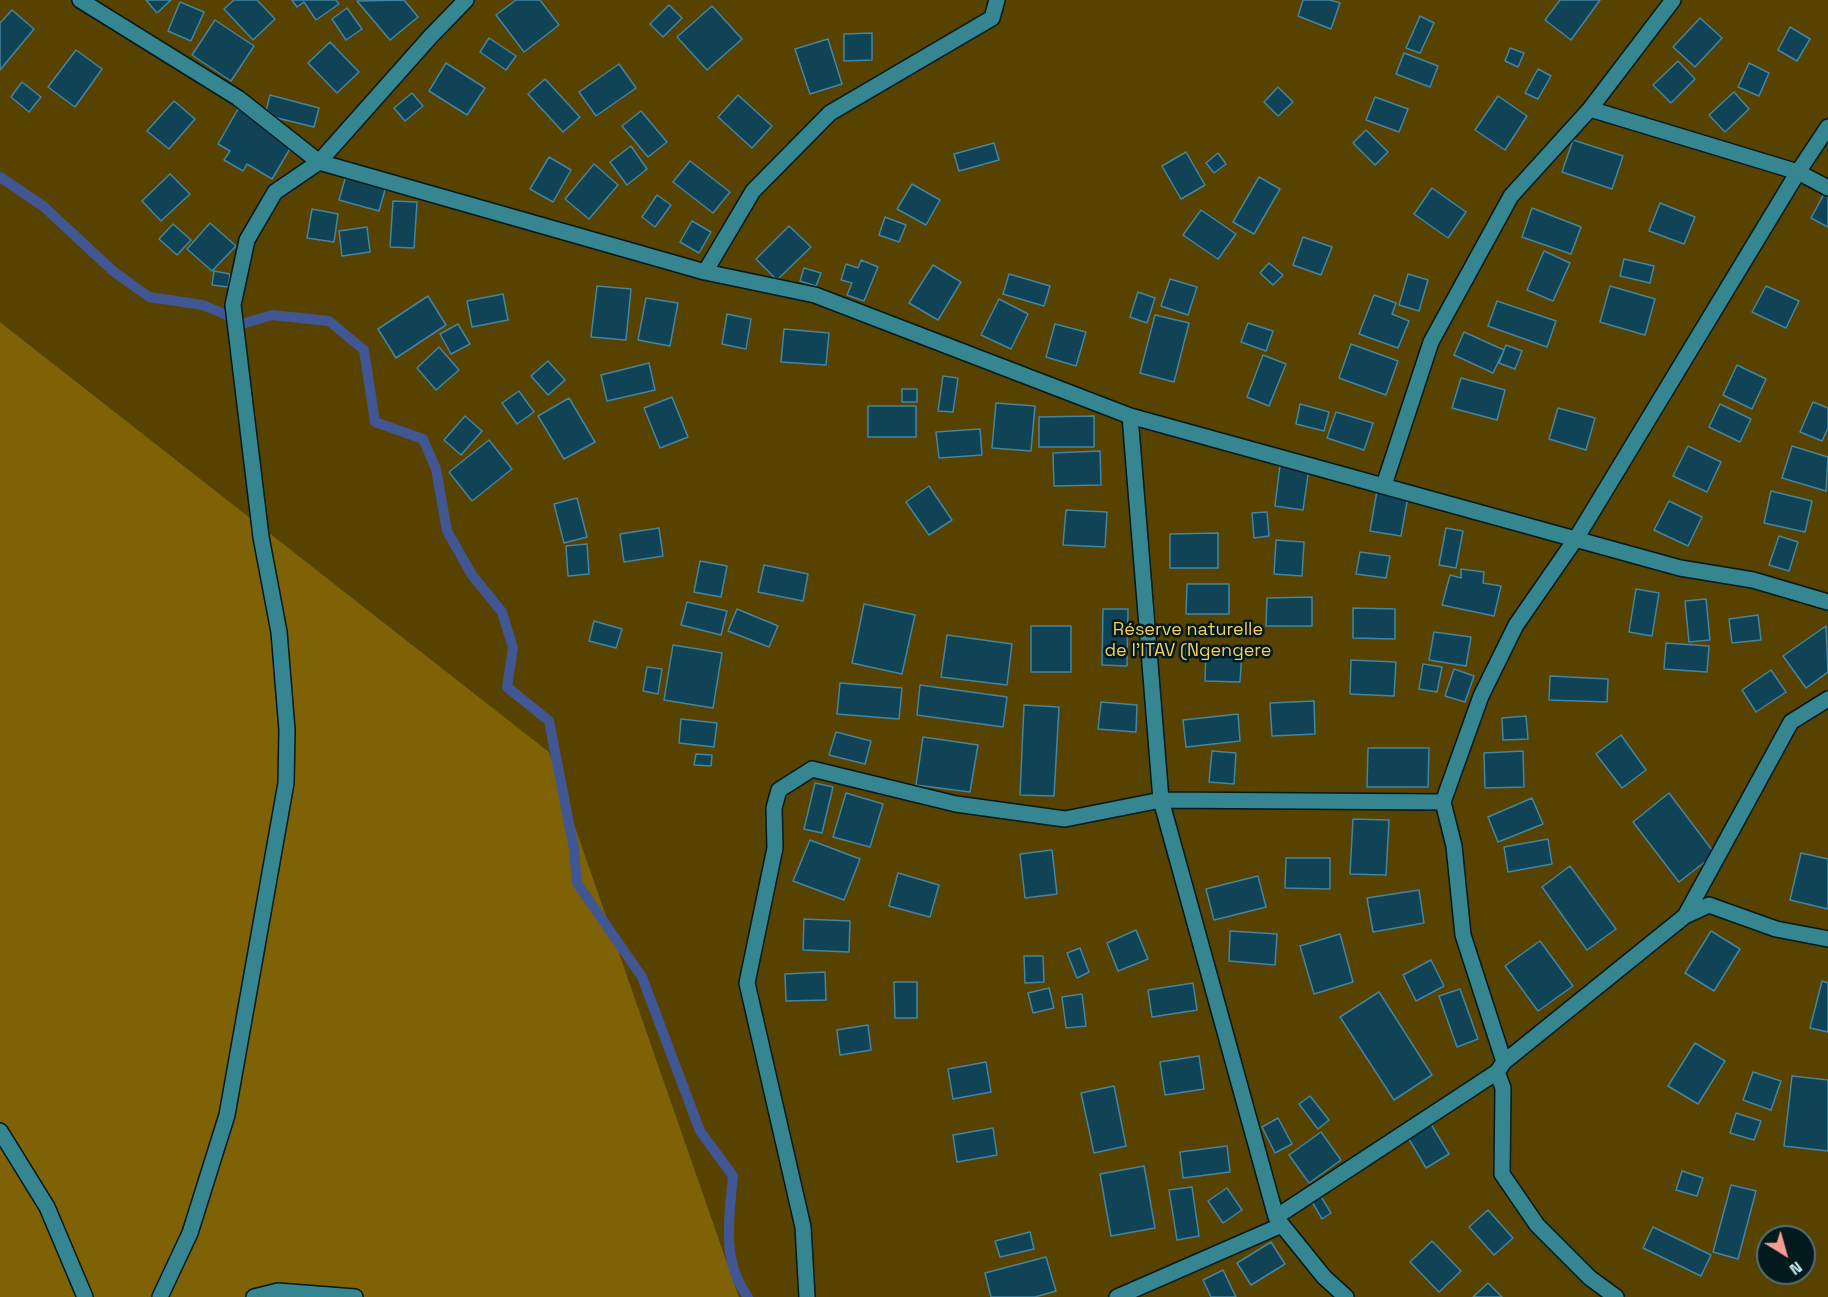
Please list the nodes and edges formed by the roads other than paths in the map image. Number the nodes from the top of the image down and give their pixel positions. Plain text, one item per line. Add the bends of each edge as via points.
1 (80, 0) edge
2 (466, 0) edge
3 (996, 0) edge
4 (1673, 0) edge
5 (1590, 109) junction
6 (1828, 127) edge
7 (319, 162) junction
8 (1798, 172) junction
9 (1828, 188) edge
10 (705, 272) junction
11 (1130, 416) junction
12 (1384, 485) junction
13 (1577, 537) junction
14 (1828, 602) edge
15 (1828, 699) edge
16 (1161, 800) junction
17 (1443, 802) junction
18 (1685, 916) junction
19 (1828, 939) edge
20 (1500, 1067) junction
21 (0, 1131) edge
22 (1279, 1221) junction
23 (85, 1297) edge
24 (160, 1297) edge
25 (254, 1297) edge
26 (355, 1297) edge
27 (807, 1297) edge
28 (1117, 1297) edge
29 (1346, 1297) edge
30 (1616, 1297) edge

1 - 7 street via 238,98
2 - 7 street
3 - 10 street via 992,18 830,113 753,191
4 - 5 street
5 - 8 street
5 - 12 street via 1511,196 1459,290 1431,342
6 - 8 street
7 - 10 street
7 - 24 street via 274,192 247,240 233,305 261,537 279,632 287,730 286,783 227,1115 190,1233
8 - 9 street
8 - 13 street
10 - 11 street via 815,295
11 - 12 street
11 - 16 street
12 - 13 street
13 - 14 street via 1680,568 1753,580
13 - 17 street via 1516,624 1481,696
15 - 18 street via 1791,722
16 - 17 street
16 - 22 street
16 - 27 street via 1065,819 956,804 812,769 779,790 774,808 775,848 747,983 803,1227
17 - 20 street via 1454,846 1463,935
18 - 19 street via 1708,905 1776,929
18 - 20 street
20 - 22 street
20 - 30 street via 1502,1174 1537,1225 1590,1278
21 - 23 street via 47,1207
22 - 28 street
22 - 29 street via 1324,1278
25 - 26 street via 278,1291

